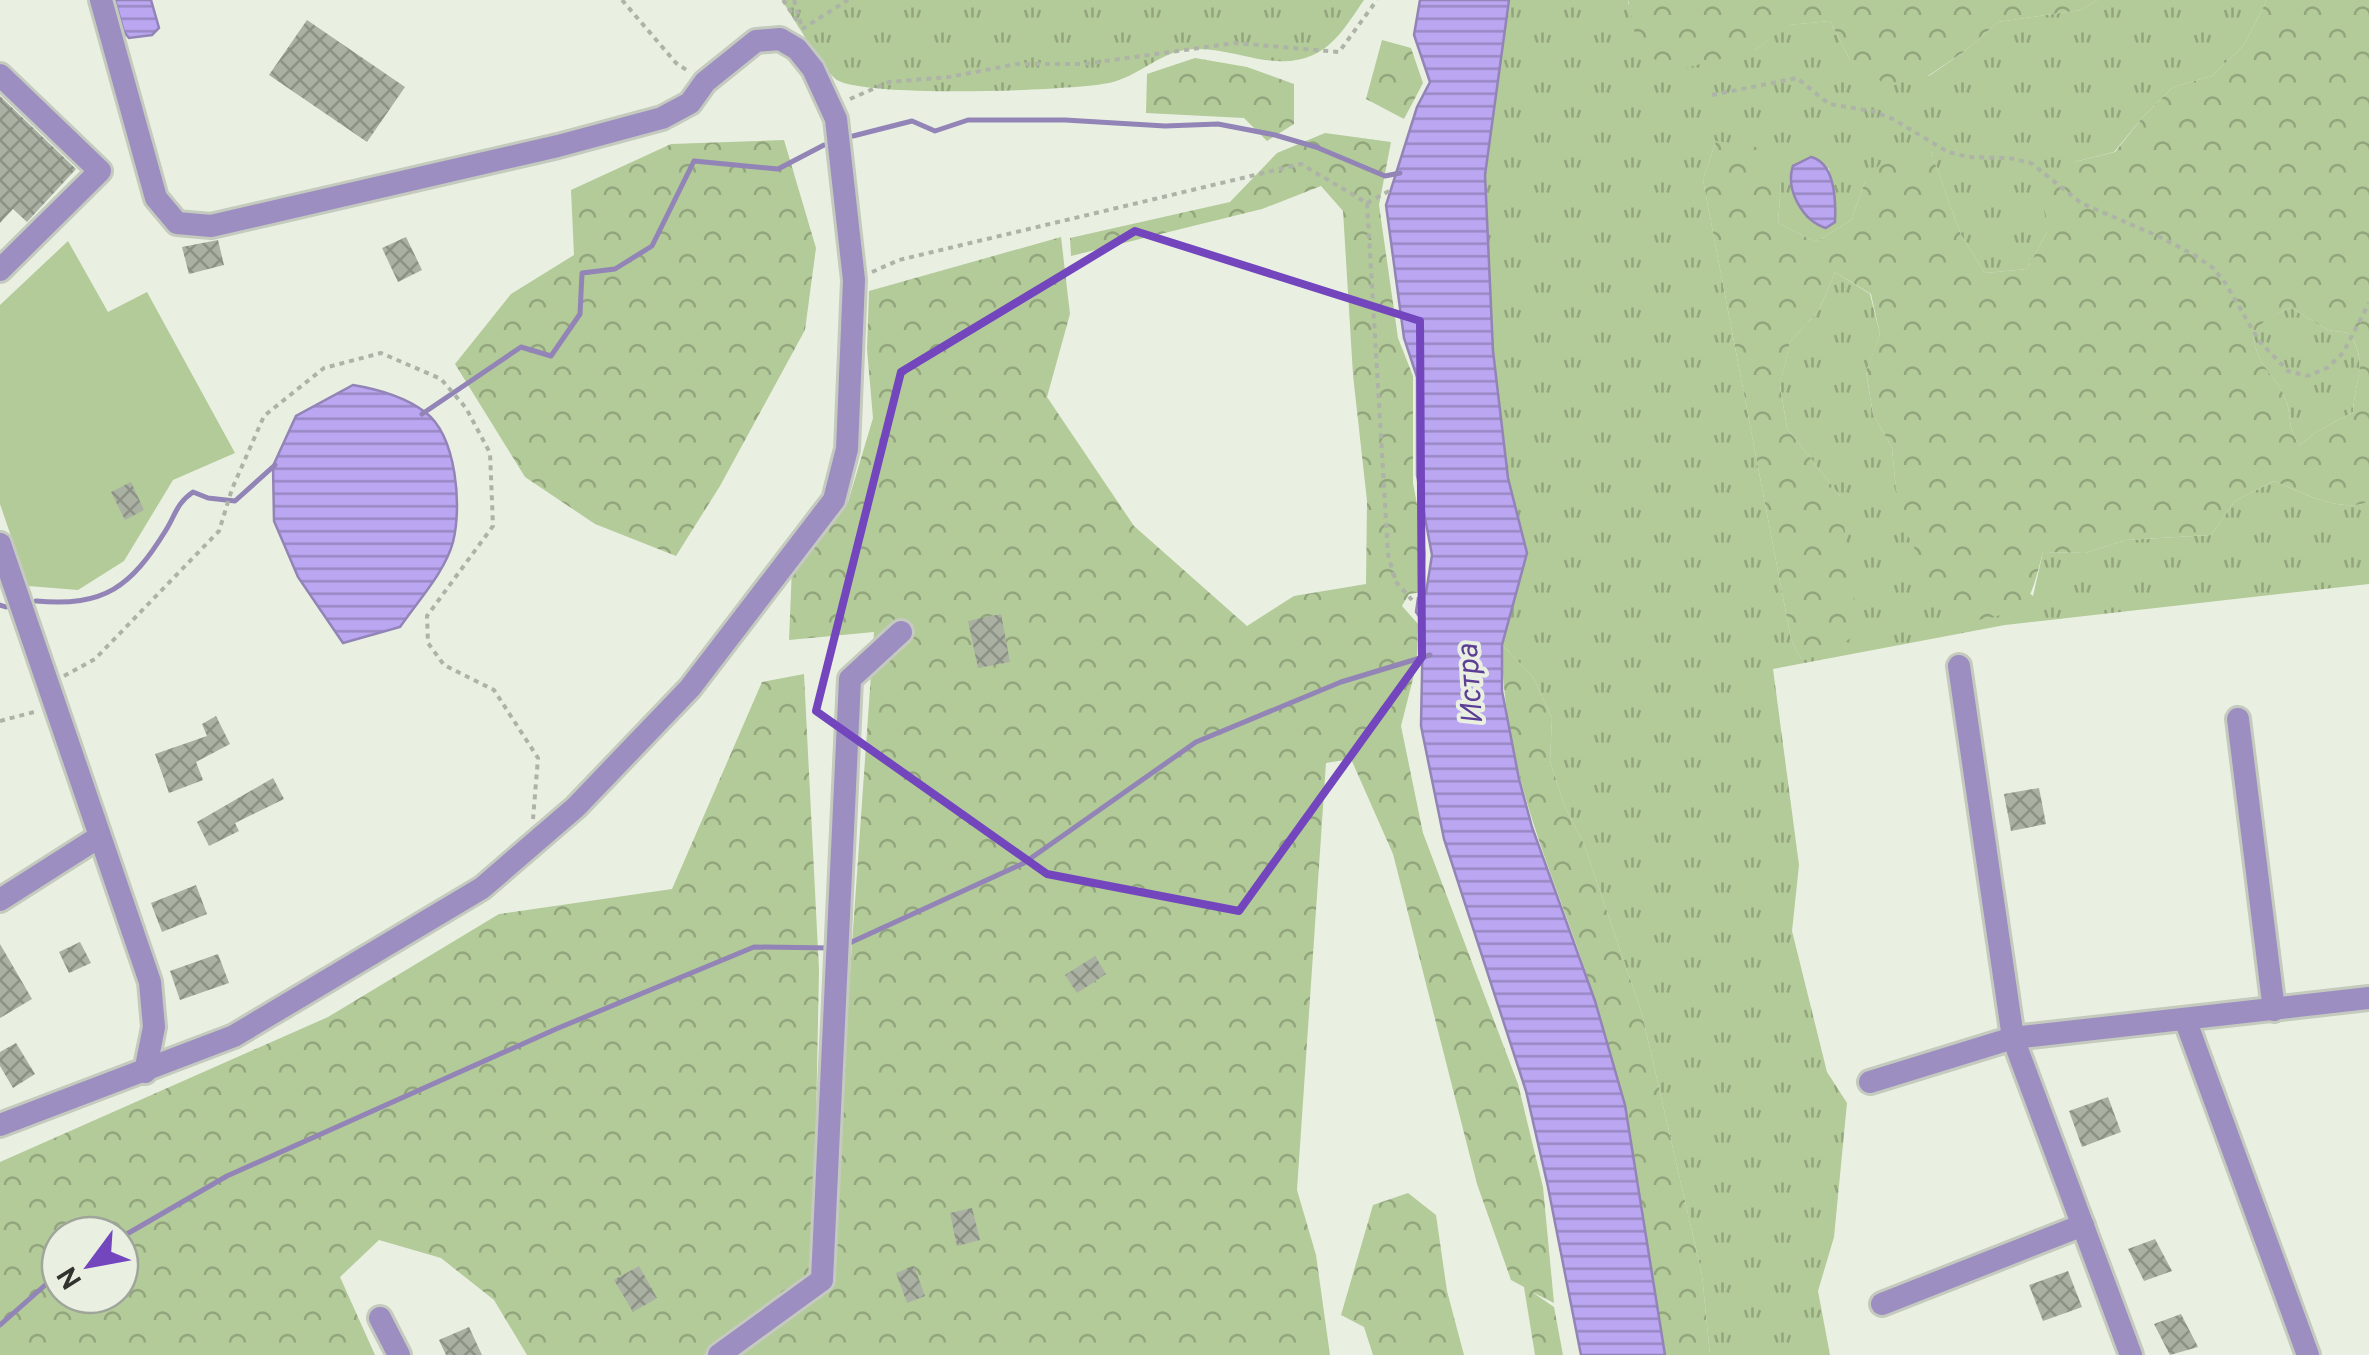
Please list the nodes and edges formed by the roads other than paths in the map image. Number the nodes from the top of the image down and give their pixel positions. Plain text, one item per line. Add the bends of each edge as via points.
1 (101, 0) edge
2 (0, 76) edge
3 (0, 270) edge
4 (0, 544) edge
5 (902, 632) dead end
6 (1959, 666) dead end
7 (2238, 719) dead end
8 (100, 837) junction
9 (0, 900) edge
10 (2367, 1006) edge
11 (2274, 1010) junction
12 (2185, 1020) junction
13 (2014, 1038) junction
14 (144, 1072) junction
15 (1870, 1082) dead end
16 (0, 1125) edge
17 (2083, 1225) junction
18 (1882, 1304) dead end
19 (380, 1318) dead end
20 (398, 1355) edge
21 (718, 1355) edge
22 (2131, 1355) edge
23 (2308, 1355) edge

1 - 14 street via 156,198 177,223 211,226 662,118 690,103 705,82 756,42 799,38 836,119 854,280 847,449 834,500 690,688 576,807 482,888 234,1036
2 - 3 street via 100,171
4 - 8 street
5 - 21 street via 850,679 822,1280
6 - 13 street
7 - 11 street
8 - 9 street
8 - 14 street via 150,982 154,1027
10 - 11 street
11 - 12 street
12 - 13 street
12 - 23 street
13 - 15 street
13 - 17 street
14 - 16 street
17 - 18 street
17 - 22 street
19 - 20 street

